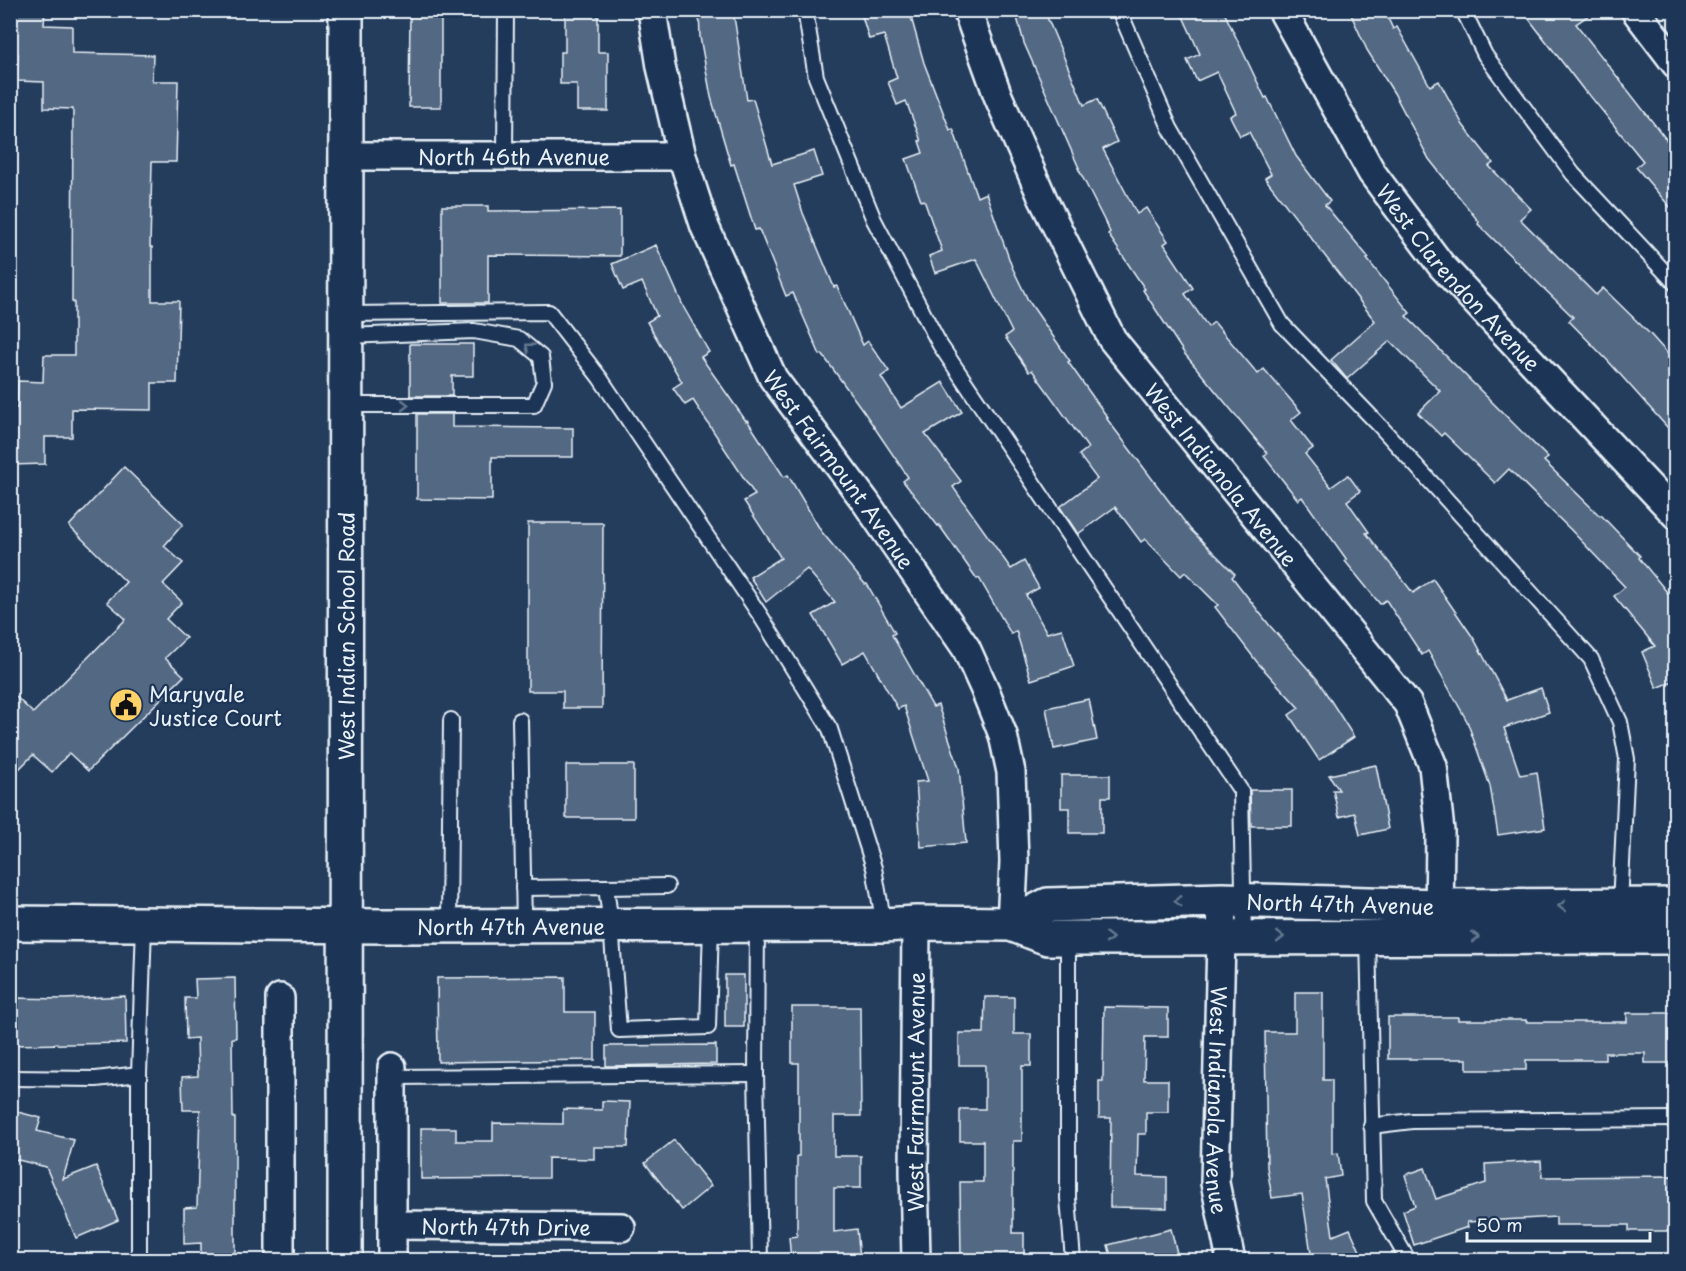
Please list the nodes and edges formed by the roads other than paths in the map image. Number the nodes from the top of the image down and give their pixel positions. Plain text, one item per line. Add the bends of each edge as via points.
1 (346, 10) edge
2 (506, 10) edge
3 (652, 10) edge
4 (805, 10) edge
5 (967, 10) edge
6 (1119, 10) edge
7 (1282, 10) edge
8 (1463, 10) edge
9 (1635, 10) edge
10 (1676, 64) edge
11 (346, 156) junction
12 (505, 156) junction
13 (682, 156) junction
14 (1676, 284) edge
15 (346, 325) junction
16 (346, 405) junction
17 (1676, 515) edge
18 (451, 720) dead end
19 (520, 720) dead end
20 (667, 885) dead end
21 (606, 886) junction
22 (523, 888) junction
23 (1233, 900) junction
24 (1676, 905) edge
25 (1620, 906) junction
26 (916, 922) junction
27 (1439, 922) junction
28 (10, 923) edge
29 (1011, 924) junction
30 (144, 925) junction
31 (346, 925) junction
32 (524, 925) junction
33 (611, 925) junction
34 (711, 925) junction
35 (757, 925) junction
36 (884, 925) junction
37 (448, 926) junction
38 (1233, 937) junction
39 (1368, 937) junction
40 (1068, 938) junction
41 (1676, 938) edge
42 (280, 998) dead end
43 (392, 1072) joint
44 (139, 1074) junction
45 (756, 1074) junction
46 (10, 1078) edge
47 (1676, 1119) edge
48 (1371, 1126) junction
49 (392, 1225) junction
50 (621, 1227) dead end
51 (139, 1260) edge
52 (280, 1260) edge
53 (345, 1260) edge
54 (392, 1260) edge
55 (760, 1260) edge
56 (916, 1260) edge
57 (1073, 1260) edge
58 (1232, 1260) edge
59 (1408, 1260) edge

1 - 11 street, West Indian School Road
2 - 12 lane
3 - 13 street, West Fairmount Avenue
4 - 23 lane via 816,77 874,220 940,345 1241,791
5 - 27 street, West Indianola Avenue via 998,96 1043,199 1112,339 1408,704 1433,766 1440,831
6 - 25 lane via 1170,128 1282,324 1380,426 1590,659 1620,722 1627,759
7 - 17 street, West Clarendon Avenue via 1372,172 1441,265
8 - 14 lane via 1485,55 1574,174
9 - 10 street
11 - 12 street, North 46th Avenue
11 - 15 street, West Indian School Road
12 - 13 street, North 46th Avenue
13 - 29 street, West Fairmount Avenue via 705,227 773,378 865,501 966,648 986,690 1003,735 1011,772
15 - 16 street, West Indian School Road
16 -> 15 lane via 534,405 544,382 541,357 519,339 474,331
15 - 36 lane via 549,312 600,378 760,615 830,729 874,868
16 - 31 street, West Indian School Road
18 - 37 lane
19 - 22 lane
20 - 21 lane
21 - 22 lane
21 - 33 lane
22 - 32 lane
23 - 27 street, North 47th Avenue
23 -> 29 street, North 47th Avenue via 1048,905
23 - 38 street, West Indianola Avenue
24 - 25 street, North 47th Avenue
25 -> 27 street, North 47th Avenue
26 - 29 street, North 47th Avenue
26 - 36 street, North 47th Avenue
26 - 56 street, West Fairmount Avenue
27 - 39 street, North 47th Avenue
27 -> 41 street, North 47th Avenue
28 - 30 street, North 47th Avenue
29 - 40 street, North 47th Avenue via 1048,938
30 - 31 street, North 47th Avenue
30 - 44 lane
31 - 37 street, North 47th Avenue
31 - 53 street, West Indian School Road
32 - 33 street, North 47th Avenue
32 - 37 street, North 47th Avenue
33 - 34 street, North 47th Avenue
33 - 34 lane via 619,1030 708,1027
34 - 35 street, North 47th Avenue
35 - 36 street, North 47th Avenue
35 - 45 lane
38 -> 39 street, North 47th Avenue
40 -> 38 street, North 47th Avenue
38 - 58 street, West Indianola Avenue via 1215,1183
39 - 48 lane
40 - 57 lane via 1068,1198
42 - 52 street
43 - 45 lane
43 - 49 street
44 - 46 lane via 96,1079
44 - 51 lane
45 - 55 lane
47 - 48 lane via 1412,1121
48 - 59 lane via 1374,1201
49 - 50 street, North 47th Drive
49 - 54 street

